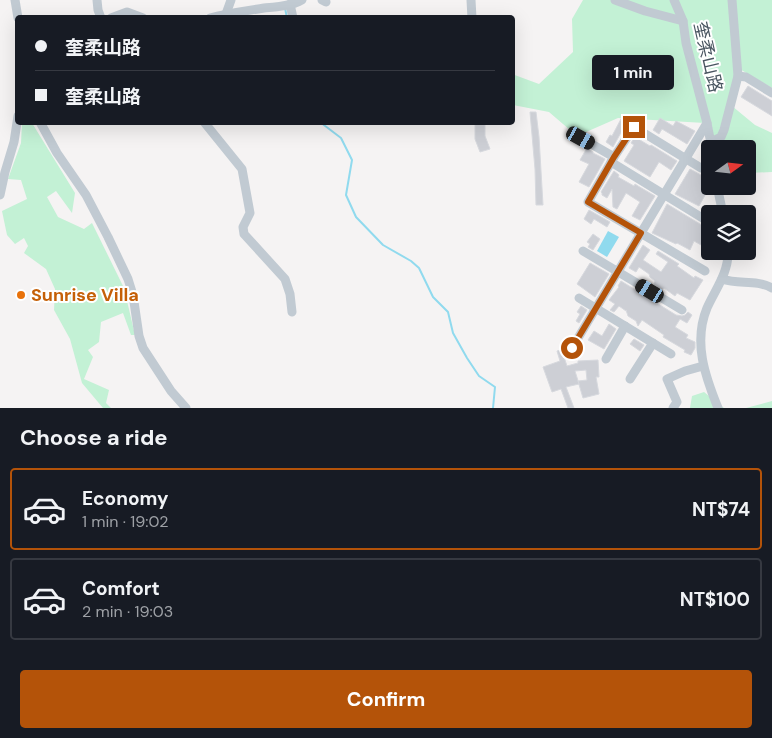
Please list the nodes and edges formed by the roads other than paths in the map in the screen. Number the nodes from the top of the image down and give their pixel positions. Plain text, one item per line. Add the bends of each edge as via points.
1 (14, 0) edge
2 (97, 0) edge
3 (231, 0) edge
4 (471, 0) edge
5 (615, 0) edge
6 (674, 0) edge
7 (732, 0) edge
8 (292, 3) edge
9 (17, 15) edge
10 (100, 15) edge
11 (119, 15) edge
12 (135, 15) edge
13 (227, 15) edge
14 (232, 15) edge
15 (472, 15) edge
16 (683, 21) junction
17 (738, 76) junction
18 (772, 93) edge
19 (707, 123) junction
20 (17, 125) edge
21 (42, 125) edge
22 (206, 125) edge
23 (581, 138) dead end
24 (711, 140) edge
25 (718, 140) edge
26 (612, 159) junction
27 (686, 159) junction
28 (701, 168) dead end
29 (0, 195) edge
30 (664, 195) junction
31 (701, 217) edge
32 (641, 233) junction
33 (583, 251) dead end
34 (727, 260) edge
35 (618, 272) junction
36 (705, 272) dead end
37 (722, 279) junction
38 (772, 288) edge
39 (580, 298) dead end
40 (596, 308) junction
41 (682, 310) dead end
42 (292, 312) dead end
43 (625, 326) junction
44 (653, 343) junction
45 (572, 348) dead end
46 (671, 354) dead end
47 (606, 359) dead end
48 (703, 366) junction
49 (630, 379) dead end
50 (185, 408) edge
51 (673, 408) edge
52 (718, 408) edge

1 - 9 street
2 - 10 street
3 - 13 street
4 - 15 street
5 - 16 street
6 - 16 street, 奎柔山路
7 - 17 street
8 - 14 street
11 - 12 street via 127,12
16 - 19 street, 奎柔山路
17 - 18 street via 746,77
17 - 25 street via 724,130
19 - 24 street, 奎柔山路
19 - 27 street
20 - 29 street
21 - 50 street via 86,196 128,279 143,348 170,391
22 - 42 street via 242,169 250,213 243,227 244,234 285,278
23 - 26 street
26 - 27 street via 634,127
26 - 30 street
26 - 32 street via 588,202
27 - 28 street
27 - 30 street
30 - 31 street
30 - 32 street
32 - 35 street
32 - 36 street
33 - 35 street
34 - 37 street
35 - 40 street
35 - 41 street
37 - 38 street via 758,282
37 - 48 street via 702,323
39 - 40 street
40 - 43 street
40 - 45 street
43 - 44 street
43 - 47 street
44 - 46 street
44 - 49 street
48 - 51 street via 667,379 677,402
48 - 52 street

